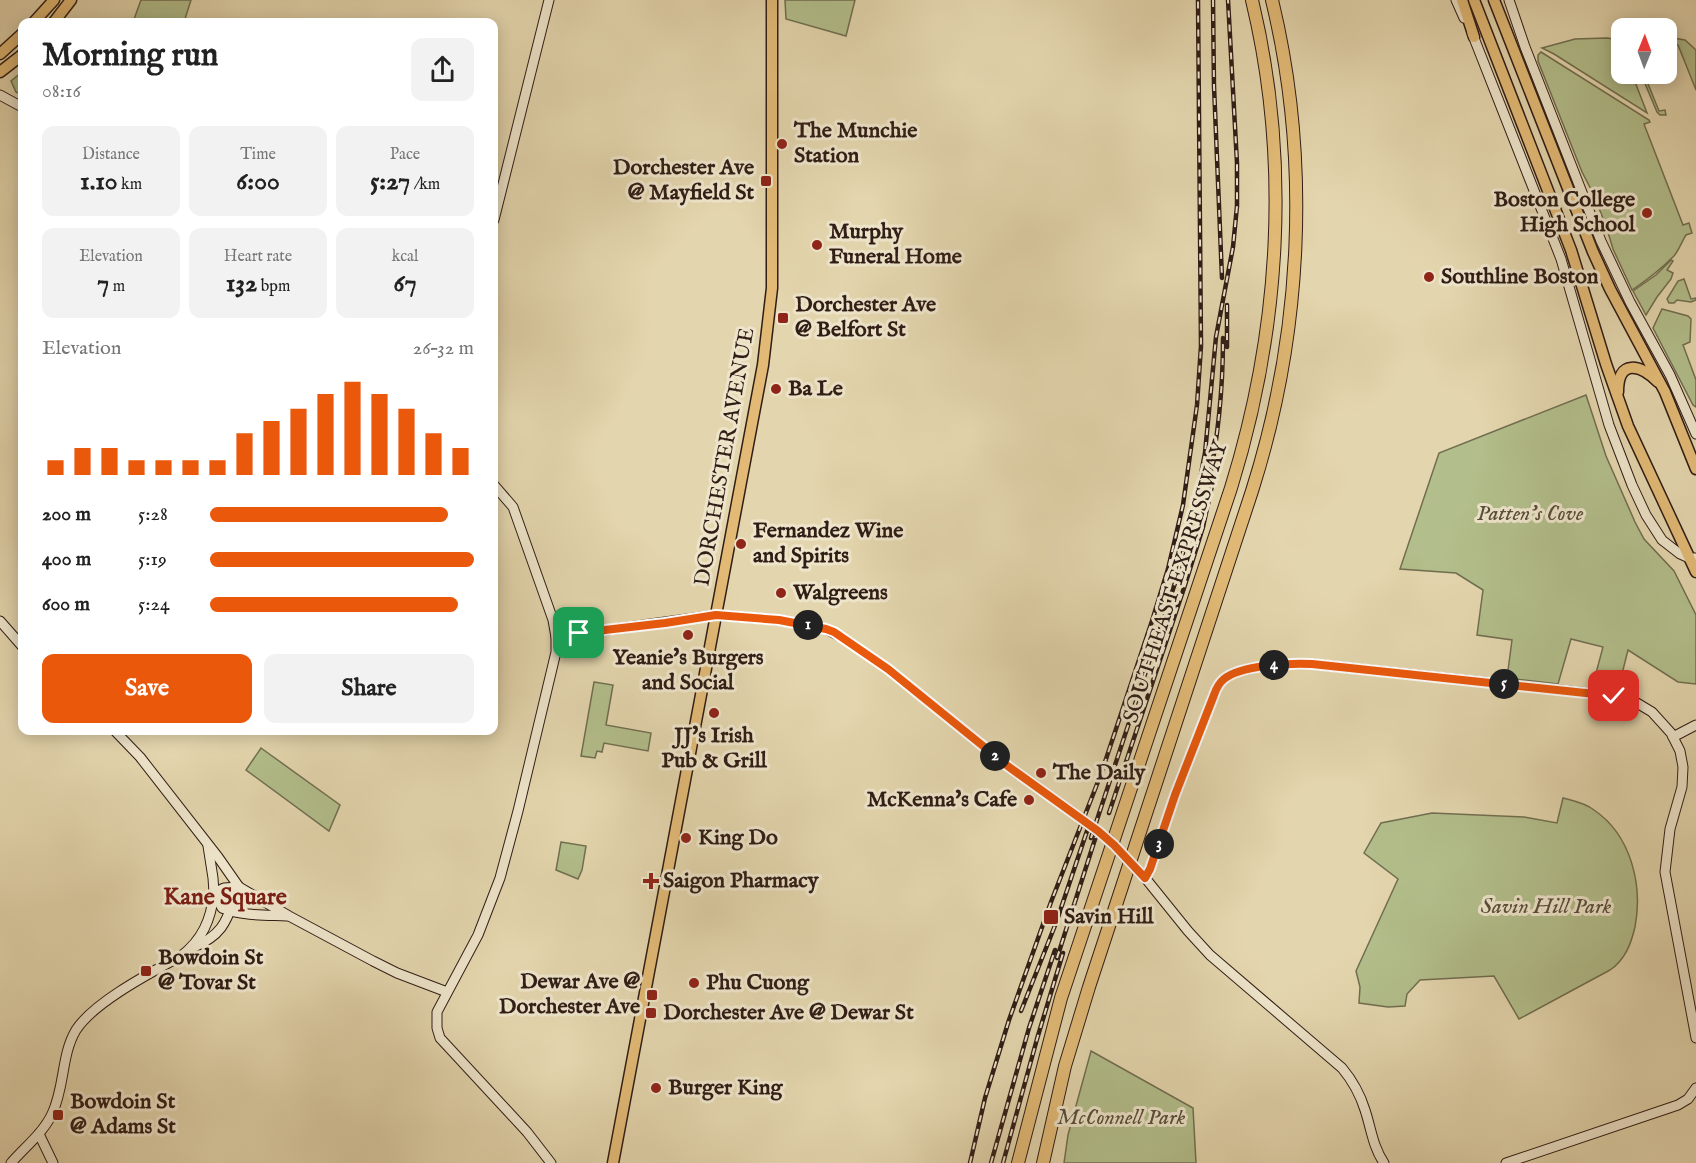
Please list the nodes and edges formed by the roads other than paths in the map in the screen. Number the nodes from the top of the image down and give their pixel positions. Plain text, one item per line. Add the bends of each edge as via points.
1 (54, 0) edge
2 (71, 0) edge
3 (549, 0) edge
4 (772, 0) edge
5 (1252, 0) edge
6 (1272, 0) edge
7 (1456, 0) edge
8 (1462, 0) edge
9 (1474, 0) edge
10 (1509, 0) edge
11 (1495, 1) edge
12 (38, 18) edge
13 (57, 18) edge
14 (1474, 36) junction
15 (18, 38) edge
16 (0, 54) edge
17 (18, 58) edge
18 (0, 72) edge
19 (0, 95) edge
20 (18, 105) edge
21 (498, 204) edge
22 (1665, 392) junction
23 (1619, 403) junction
24 (1696, 434) edge
25 (1696, 469) edge
26 (498, 490) edge
27 (1694, 556) edge
28 (1696, 572) edge
29 (716, 615) junction
30 (0, 621) edge
31 (556, 637) junction
32 (18, 641) edge
33 (1696, 725) edge
34 (119, 735) edge
35 (1673, 737) junction
36 (208, 844) junction
37 (1143, 876) junction
38 (239, 887) junction
39 (214, 894) junction
40 (230, 911) junction
41 (250, 915) junction
42 (289, 916) junction
43 (219, 931) junction
44 (190, 948) junction
45 (447, 992) junction
46 (1696, 1038) edge
47 (1696, 1088) edge
48 (39, 1134) junction
49 (11, 1163) edge
50 (53, 1163) edge
51 (551, 1163) edge
52 (613, 1163) edge
53 (1018, 1163) edge
54 (1043, 1163) edge
55 (1384, 1163) edge
56 (1506, 1163) edge

1 - 12 main road
2 - 13 main road
3 - 21 street
4 - 29 main road, DORCHESTER AVENUE via 770,311
5 - 53 highway, SOUTHEAST EXPRESSWAY via 1269,94 1276,188 1272,293 1258,386 1227,501 1061,998
6 - 54 highway, SOUTHEAST EXPRESSWAY via 1289,95 1296,206 1291,301 1279,383 1248,505 1086,996
7 - 14 street
8 - 14 main road
9 - 23 main road via 1571,250
10 - 24 street via 1601,241
11 - 22 main road via 1598,265
14 - 27 street via 1563,266 1609,425 1628,474 1662,540 1676,552
15 - 16 main road
17 - 18 main road
19 - 20 street
22 - 23 main road via 1643,370 1629,368 1619,378
22 - 25 main road
23 - 27 main road via 1633,439
26 - 31 street via 513,507
27 - 28 main road
29 - 31 street
29 - 37 street, bridge via 779,620 834,632 888,669 1009,767 1108,840
29 - 52 main road, DORCHESTER AVENUE
30 - 32 street
31 - 45 street via 551,675 500,878 482,927
33 - 35 street
34 - 36 street
35 - 37 street via 1652,712 1621,697 1300,664 1237,672 1218,686 1150,869
35 - 46 street via 1682,762 1682,781 1664,867
36 - 38 street
36 - 39 street
37 - 55 street via 1204,949 1334,1060 1363,1103 1374,1144
38 - 39 street via 224,888
38 - 40 street
38 - 42 street
39 - 40 street via 222,908
39 - 44 street via 208,921
40 - 41 street
40 - 43 street
41 - 42 street
41 - 43 street
42 - 45 street via 397,972
43 - 44 street
44 - 48 street via 89,1014 70,1041 58,1096
45 - 51 street via 437,1012 440,1038
47 - 56 street via 1678,1105
48 - 49 street
48 - 50 street

